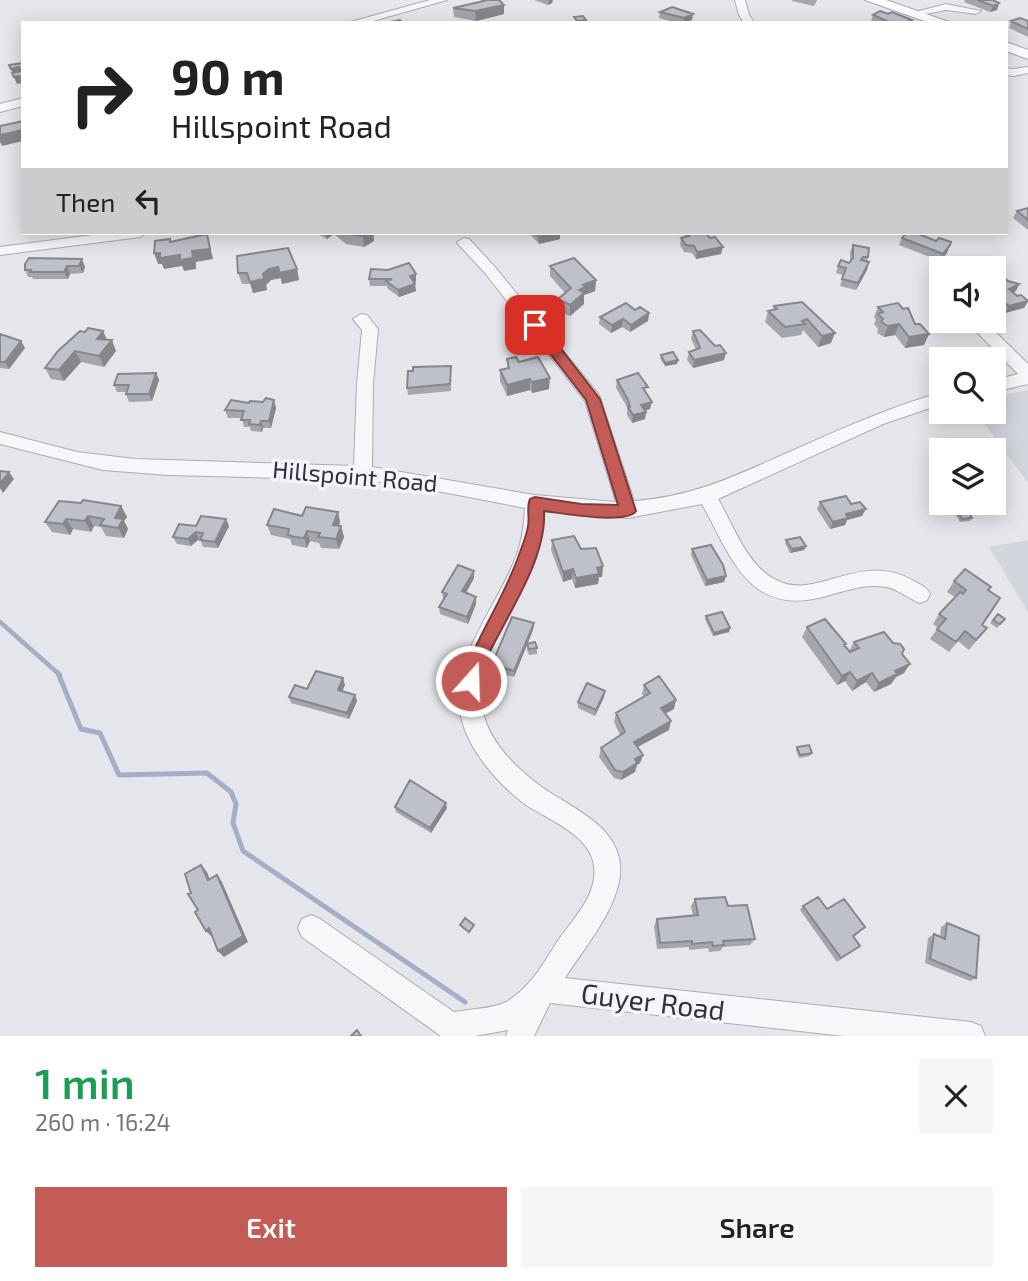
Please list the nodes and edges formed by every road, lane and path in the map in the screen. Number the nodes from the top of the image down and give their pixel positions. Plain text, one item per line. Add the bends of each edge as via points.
1 (442, 0) edge
2 (740, 0) edge
3 (872, 0) edge
4 (407, 4) edge
5 (976, 11) dead end
6 (916, 13) junction
7 (358, 21) edge
8 (748, 21) edge
9 (939, 21) edge
10 (1008, 47) edge
11 (1028, 55) edge
12 (1028, 70) edge
13 (1008, 72) edge
14 (21, 103) edge
15 (0, 108) edge
16 (124, 235) edge
17 (464, 242) dead end
18 (0, 251) edge
19 (361, 319) dead end
20 (986, 333) edge
21 (1028, 376) edge
22 (1006, 382) edge
23 (929, 403) edge
24 (0, 438) edge
25 (362, 473) junction
26 (707, 496) junction
27 (535, 503) junction
28 (628, 511) junction
29 (920, 594) dead end
30 (311, 928) dead end
31 (543, 989) junction
32 (520, 1036) edge
33 (971, 1036) edge

1 - 4 street
2 - 8 street
3 - 6 main road
4 - 7 street
5 - 6 street via 946,6
6 - 9 main road
10 - 11 main road
12 - 13 street
14 - 15 street
16 - 18 street
17 - 28 street via 593,399
19 - 25 street via 370,329
20 - 21 street
21 - 22 street
23 - 26 street, Hillspoint Road
24 - 25 street, Hillspoint Road via 76,458 131,466
25 - 27 street, Hillspoint Road
26 - 28 street, Hillspoint Road
26 - 29 street via 751,573 767,586 793,596 863,579 892,579
27 - 28 street, Hillspoint Road
27 - 31 street via 534,537 512,593 480,652 469,693 471,716 499,763 527,791 588,831 605,859 602,895
30 - 31 street via 451,1026 510,1016
31 - 32 street
31 - 33 street, Guyer Road

